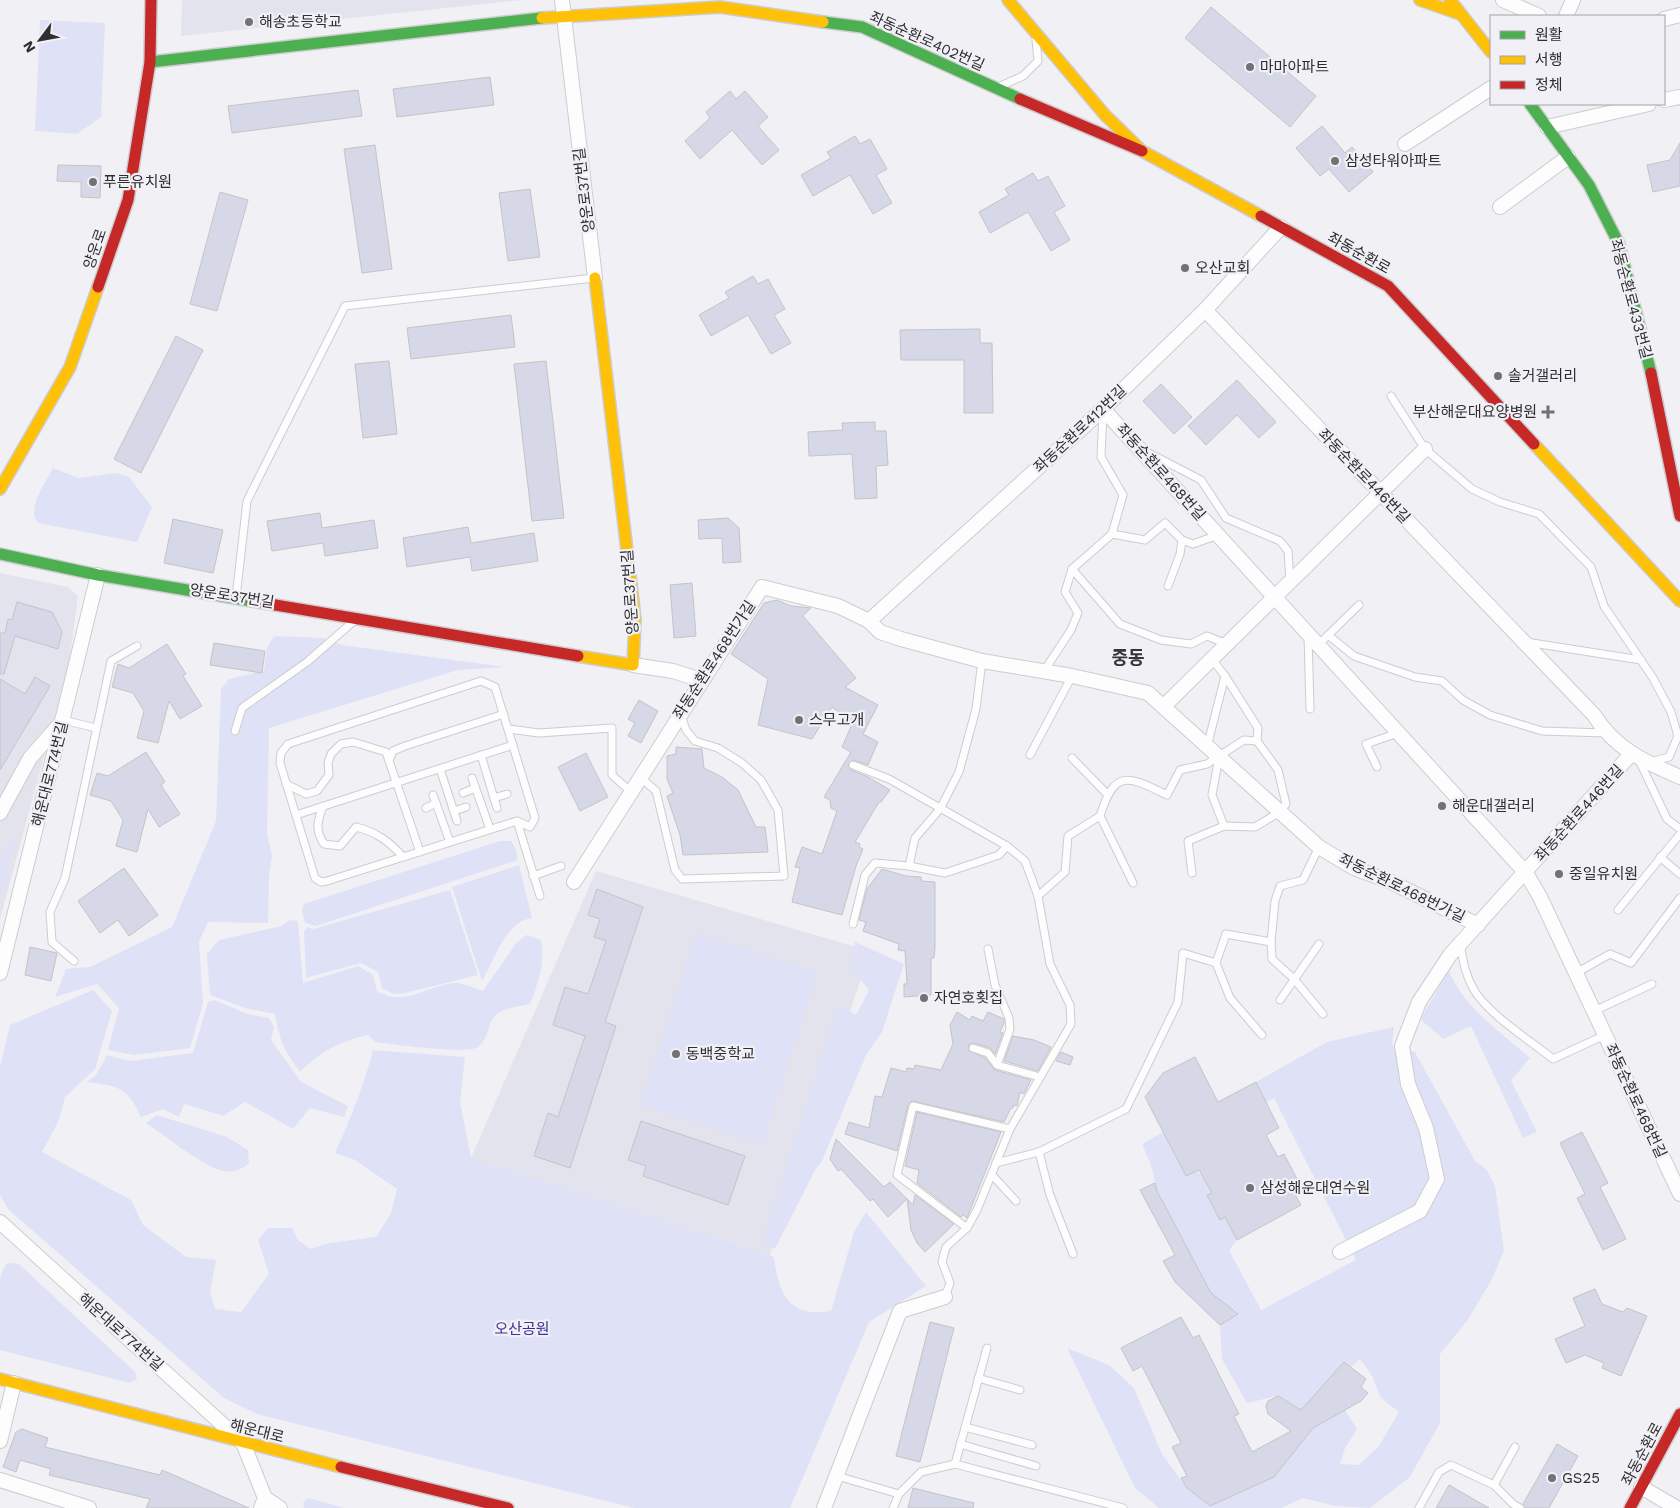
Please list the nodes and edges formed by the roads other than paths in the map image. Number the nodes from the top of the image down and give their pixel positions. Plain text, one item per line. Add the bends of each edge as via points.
1 (151, 0) edge
2 (562, 0) edge
3 (1008, 0) edge
4 (1420, 0) edge
5 (1450, 0) edge
6 (1502, 0) edge
7 (1573, 0) edge
8 (1460, 14) junction
9 (1537, 15) edge
10 (1566, 15) edge
11 (564, 16) junction
12 (1680, 16) edge
13 (1665, 18) edge
14 (1035, 32) junction
15 (1490, 51) edge
16 (150, 62) junction
17 (994, 88) junction
18 (1490, 89) edge
19 (1680, 96) edge
20 (1665, 100) edge
21 (1531, 105) edge
22 (1644, 105) edge
23 (1547, 127) junction
24 (1405, 144) dead end
25 (1142, 152) junction
26 (1568, 156) junction
27 (1500, 207) dead end
28 (1281, 227) junction
29 (595, 278) junction
30 (1205, 310) junction
31 (1391, 396) dead end
32 (1103, 409) junction
33 (1139, 448) junction
34 (1425, 449) junction
35 (0, 489) edge
36 (1381, 494) junction
37 (1680, 516) edge
38 (1112, 534) junction
39 (1218, 535) junction
40 (1182, 540) junction
41 (0, 554) edge
42 (1072, 569) junction
43 (98, 575) junction
44 (1290, 583) junction
45 (1168, 586) dead end
46 (236, 596) junction
47 (1274, 598) junction
48 (1680, 601) edge
49 (1359, 605) dead end
50 (358, 618) junction
51 (869, 621) junction
52 (1328, 635) junction
53 (1313, 640) junction
54 (1523, 641) junction
55 (1228, 644) junction
56 (137, 646) dead end
57 (1212, 659) junction
58 (1641, 660) junction
59 (982, 661) junction
60 (633, 665) junction
61 (1044, 671) junction
62 (1072, 676) junction
63 (1225, 676) junction
64 (701, 680) junction
65 (1163, 707) junction
66 (1310, 709) dead end
67 (680, 713) junction
68 (504, 714) junction
69 (63, 720) junction
70 (96, 728) junction
71 (509, 729) junction
72 (235, 731) dead end
73 (1398, 733) junction
74 (1605, 733) junction
75 (1257, 741) junction
76 (514, 745) junction
77 (1207, 747) junction
78 (481, 755) junction
79 (1030, 755) dead end
80 (1219, 757) junction
81 (1072, 758) dead end
82 (1639, 758) junction
83 (390, 761) junction
84 (853, 764) dead end
85 (1377, 767) dead end
86 (440, 769) junction
87 (640, 776) junction
88 (1680, 777) edge
89 (472, 778) dead end
90 (397, 782) junction
91 (286, 784) junction
92 (475, 788) junction
93 (630, 791) junction
94 (462, 793) dead end
95 (507, 794) dead end
96 (1107, 794) junction
97 (433, 795) dead end
98 (494, 798) junction
99 (436, 803) junction
100 (323, 806) junction
101 (466, 807) dead end
102 (426, 808) dead end
103 (497, 808) dead end
104 (940, 809) junction
105 (454, 812) junction
106 (1280, 812) junction
107 (0, 813) edge
108 (296, 815) junction
109 (1100, 816) junction
110 (517, 820) junction
111 (458, 821) dead end
112 (1224, 826) junction
113 (490, 829) junction
114 (1680, 829) edge
115 (1680, 834) edge
116 (450, 842) junction
117 (1007, 846) junction
118 (1319, 847) junction
119 (420, 852) junction
120 (402, 857) junction
121 (1660, 857) junction
122 (561, 866) dead end
123 (909, 866) junction
124 (1526, 872) junction
125 (1192, 873) dead end
126 (1680, 874) edge
127 (533, 876) junction
128 (574, 882) dead end
129 (1133, 883) dead end
130 (540, 896) dead end
131 (1038, 896) junction
132 (1680, 898) edge
133 (1618, 910) dead end
134 (853, 924) dead end
135 (1478, 925) junction
136 (1271, 942) junction
137 (1319, 944) dead end
138 (1460, 944) junction
139 (988, 949) dead end
140 (74, 961) dead end
141 (1216, 963) junction
142 (0, 973) edge
143 (1576, 974) junction
144 (1294, 979) junction
145 (1652, 984) dead end
146 (1280, 1000) dead end
147 (1594, 1011) junction
148 (1323, 1014) dead end
149 (1262, 1035) dead end
150 (1605, 1035) junction
151 (973, 1048) dead end
152 (997, 1065) junction
153 (1040, 1076) junction
154 (1010, 1129) junction
155 (1039, 1152) junction
156 (996, 1163) junction
157 (992, 1174) junction
158 (1680, 1194) edge
159 (1016, 1201) dead end
160 (1, 1226) edge
161 (967, 1228) junction
162 (1340, 1252) dead end
163 (1073, 1254) dead end
164 (945, 1297) joint
165 (987, 1348) dead end
166 (978, 1378) junction
167 (7, 1381) edge
168 (1020, 1390) dead end
169 (1680, 1414) edge
170 (965, 1428) junction
171 (0, 1442) edge
172 (243, 1443) junction
173 (960, 1444) junction
174 (1032, 1445) dead end
175 (1515, 1447) dead end
176 (955, 1464) junction
177 (1036, 1466) dead end
178 (836, 1476) junction
179 (0, 1480) edge
180 (1494, 1485) junction
181 (1641, 1487) junction
182 (899, 1494) junction
183 (263, 1503) edge
184 (88, 1508) edge
185 (280, 1508) edge
186 (508, 1508) edge
187 (824, 1508) edge
188 (893, 1508) edge
189 (1123, 1508) edge
190 (1419, 1508) edge
191 (1520, 1508) edge
192 (1630, 1508) edge
193 (1678, 1508) edge

1 - 16 street, 양운로
2 - 11 street, 양운로37번길
3 - 14 street, 좌동순환로
4 - 8 street
5 - 8 street
6 - 9 street
7 - 10 street
8 - 15 street
11 - 16 street, 좌동순환로402번길
11 - 17 street, 좌동순환로402번길 via 720,7 862,27
11 - 29 street, 양운로37번길
12 - 13 street
14 - 17 lane via 1038,61 1023,76
14 - 25 street, 좌동순환로 via 1105,115
16 - 35 street, 양운로 via 128,200 70,367
17 - 25 street, 좌동순환로402번길
18 - 24 street
19 - 20 street
21 - 23 street, 좌동순환로433번길
22 - 23 street
23 - 26 street, 좌동순환로433번길
25 - 28 street, 좌동순환로
26 - 27 street
26 - 37 street, 좌동순환로433번길 via 1589,185 1619,244 1654,387
28 - 30 street, 좌동순환로412번길
28 - 48 street, 좌동순환로 via 1388,286
29 - 46 lane via 345,306 247,501
29 - 60 street, 양운로37번길 via 635,619
30 - 32 street, 좌동순환로412번길
30 - 36 street, 좌동순환로446번길
31 - 34 lane, 좌동순환로446번길
32 - 33 street, 좌동순환로468번길
32 - 38 lane via 1100,457 1122,495
32 - 51 street, 좌동순환로412번길
33 - 39 street, 좌동순환로468번길
33 - 44 lane via 1201,480 1226,518 1280,541 1288,551
34 - 36 street
34 - 58 lane, 좌동순환로446번길 via 1472,489 1539,514 1560,533 1590,567 1604,606
36 - 44 street
36 - 54 street, 좌동순환로446번길
38 - 40 lane, 좌동순환로468번길 via 1145,540 1165,523
38 - 42 lane
39 - 40 lane, 좌동순환로468번길 via 1193,544
39 - 47 street, 좌동순환로468번길
40 - 45 lane, 좌동순환로468번길
41 - 43 street, 양운로37번길
42 - 55 lane via 1120,624 1161,640 1190,644 1208,636
42 - 61 lane via 1064,592 1078,613 1071,630
43 - 46 street, 양운로37번길
43 - 69 street, 해운대로774번길
44 - 47 street
46 - 50 street, 양운로37번길
47 - 53 street, 좌동순환로468번길
47 - 55 street
49 - 52 lane
50 - 60 street, 양운로37번길
50 - 72 lane via 307,662 242,708
51 - 59 street, 좌동순환로468번가길 via 880,632
51 - 64 street, 좌동순환로468번가길 via 838,606 762,587
52 - 53 lane
52 - 74 lane via 1354,656 1415,677 1442,681 1463,700 1490,715 1542,731
53 - 66 lane
53 - 73 street, 좌동순환로468번길
54 - 58 lane
54 - 74 street, 좌동순환로446번길 via 1594,715
55 - 57 street
56 - 70 lane via 110,661
57 - 63 lane
57 - 65 street
58 - 82 lane, 좌동순환로446번길 via 1671,712 1678,736 1670,757
59 - 61 street, 좌동순환로468번가길
59 - 104 lane via 976,709 959,772
60 - 64 street via 673,671
61 - 62 street, 좌동순환로468번가길
62 - 65 street, 좌동순환로468번가길 via 1148,693
62 - 79 lane
63 - 75 lane via 1258,728
63 - 77 lane
64 - 67 street, 좌동순환로468번가길
65 - 77 street, 좌동순환로468번가길
67 - 87 street, 좌동순환로468번가길
67 - 87 lane via 686,730 695,740 718,748 742,762 761,780 778,810 784,876 682,879 675,870 656,791
68 - 71 lane
68 - 83 lane via 404,746 393,751
68 - 91 lane via 495,687 481,681 288,744 280,753
69 - 70 lane
69 - 107 street via 30,758
69 - 142 street, 해운대로774번길
70 - 140 lane via 65,878 50,912 52,942
71 - 76 lane
71 - 93 lane via 539,734 612,728 612,775
73 - 85 lane via 1366,744
73 - 124 street, 좌동순환로468번길
74 - 82 street, 좌동순환로446번길
75 - 80 lane via 1244,740
75 - 106 lane via 1278,770 1286,804
76 - 78 lane
76 - 110 lane via 535,818 530,826
77 - 80 street, 좌동순환로468번가길
78 - 86 lane
78 - 98 lane
80 - 96 lane via 1207,764 1180,770 1167,795 1135,779 1121,781
80 - 106 street, 좌동순환로468번가길
80 - 112 lane via 1212,795
81 - 96 lane
82 - 88 street, 좌동순환로446번길
82 - 114 lane, 좌동순환로446번길 via 1667,819
82 - 124 street, 좌동순환로446번길
83 - 90 lane
83 - 91 lane via 386,752 353,742 341,744 331,754 329,775 316,791 306,794
84 - 104 lane via 889,779
86 - 90 lane
86 - 105 lane
87 - 93 street, 좌동순환로468번가길
89 - 92 lane
90 - 100 lane
90 - 119 lane
91 - 108 lane
92 - 94 lane
92 - 113 lane
93 - 128 street, 좌동순환로468번가길
95 - 98 lane
96 - 109 lane
97 - 99 lane
98 - 103 lane
99 - 102 lane
99 - 116 lane
100 - 108 lane
100 - 120 lane via 317,822 318,834 324,844 340,846 356,827 381,836
101 - 105 lane
104 - 117 lane
104 - 123 lane via 915,838
105 - 111 lane
106 - 112 lane via 1255,827
106 - 118 street, 좌동순환로468번가길
108 - 120 lane via 315,878 320,882
109 - 129 lane
109 - 131 lane via 1068,836 1065,872
110 - 113 lane
110 - 127 lane
112 - 125 lane via 1188,841
113 - 116 lane
115 - 121 lane
116 - 119 lane
117 - 123 lane via 999,855 944,873
117 - 131 lane via 1025,861
118 - 135 street, 좌동순환로468번가길 via 1354,868 1391,882
118 - 136 lane via 1303,880 1280,886 1275,900
119 - 120 lane
121 - 126 lane
121 - 133 lane
122 - 127 lane
123 - 134 lane via 875,863 865,875
124 - 135 street, 좌동순환로468번가길
124 - 143 street, 좌동순환로468번길
127 - 130 lane
131 - 153 lane via 1050,964 1070,1004 1071,1024
132 - 143 lane via 1631,963 1610,954
135 - 138 street, 좌동순환로468번가길
136 - 141 lane via 1226,934
136 - 144 lane via 1272,959
137 - 144 lane
138 - 150 lane, 좌동순환로468번길 via 1464,967 1474,990 1488,1007 1553,1059
138 - 162 street, 좌동순환로468번가길 via 1419,1002 1402,1046 1408,1084 1426,1128 1437,1179 1420,1211
139 - 152 lane via 995,985 1009,1018 1010,1029
141 - 149 lane via 1230,998
141 - 155 lane via 1182,953 1178,1002 1126,1109
143 - 147 street, 좌동순환로468번길
144 - 146 lane
144 - 148 lane
145 - 147 lane
147 - 150 street, 좌동순환로468번길
150 - 158 street, 좌동순환로468번길
151 - 152 lane via 988,1053
152 - 153 lane
153 - 154 lane
154 - 156 lane
154 - 161 lane via 913,1106 897,1175
155 - 156 lane
155 - 163 lane via 1050,1195
156 - 157 lane
157 - 159 lane
157 - 161 lane
160 - 172 street, 해운대로774번길
161 - 164 lane via 946,1247 942,1262 950,1283
164 - 178 street via 900,1311
165 - 166 lane
166 - 168 lane
166 - 170 lane
167 - 171 street
167 - 172 street, 해운대로
169 - 181 street, 좌동순환로
170 - 173 lane
170 - 174 lane
172 - 183 street
172 - 186 street, 해운대로
173 - 176 lane
173 - 177 lane
175 - 180 lane
176 - 182 lane via 921,1472
176 - 189 lane
178 - 182 lane
178 - 187 street
179 - 184 street via 53,1501
180 - 190 lane via 1451,1465 1439,1472
180 - 191 lane
181 - 192 street, 좌동순환로
181 - 193 street
182 - 188 lane
183 - 185 street

